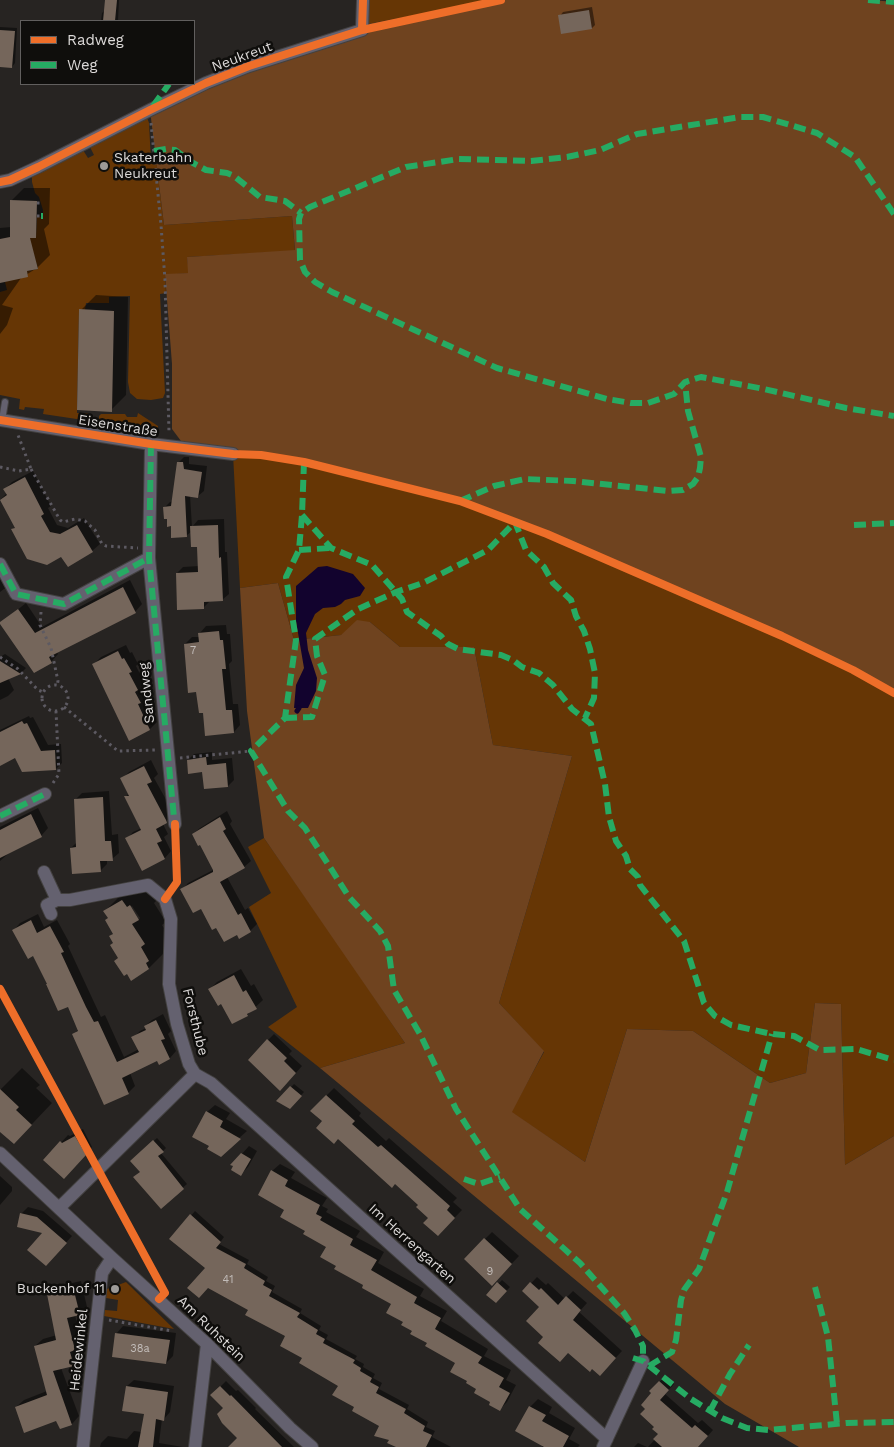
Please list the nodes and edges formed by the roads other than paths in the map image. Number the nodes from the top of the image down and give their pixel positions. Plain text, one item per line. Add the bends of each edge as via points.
1 (363, 0) edge
2 (0, 182) edge
3 (5, 402) dead end
4 (1, 420) edge
5 (151, 444) junction
6 (233, 454) dead end
7 (149, 553) junction
8 (0, 564) edge
9 (45, 794) road end
10 (0, 816) edge
11 (175, 824) dead end
12 (44, 872) dead end
13 (58, 900) junction
14 (51, 914) dead end
15 (196, 1074) junction
16 (0, 1153) edge
17 (59, 1208) junction
18 (112, 1258) junction
19 (207, 1344) junction
20 (643, 1361) dead end
21 (605, 1443) edge
22 (83, 1447) edge
23 (195, 1447) edge
24 (312, 1447) edge

1 - 2 street, Neukreut via 362,30 206,83 38,167
3 - 4 lane
4 - 5 street, Eisenstraße
5 - 6 street, Eisenstraße
5 - 7 street, Sandweg
7 - 8 street via 64,604 16,594
7 - 11 street, Sandweg
9 - 10 street
12 - 13 street
13 - 14 street via 46,905
13 - 15 street, Forsthube via 148,886 165,899 171,919 170,984 177,1024 189,1064
15 - 17 street, Forsthube
15 - 21 street, Im Herrengarten via 211,1083
16 - 17 street, Am Ruhstein
17 - 18 street, Am Ruhstein
18 - 19 street, Am Ruhstein
18 - 22 street, Heidewinkel via 102,1273
19 - 23 street
19 - 24 street, Am Ruhstein
20 - 21 street

